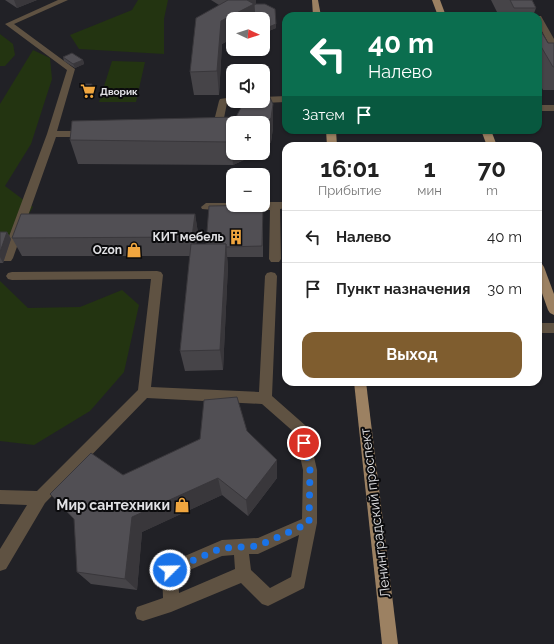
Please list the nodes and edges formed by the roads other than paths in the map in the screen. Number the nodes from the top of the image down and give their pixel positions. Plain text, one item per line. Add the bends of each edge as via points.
1 (64, 0) edge
2 (315, 0) edge
3 (436, 0) edge
4 (316, 12) edge
5 (440, 12) edge
6 (542, 25) edge
7 (554, 46) edge
8 (282, 99) edge
9 (226, 100) edge
10 (270, 100) edge
11 (542, 108) edge
12 (554, 108) edge
13 (209, 133) edge
14 (52, 134) junction
15 (96, 134) edge
16 (281, 206) edge
17 (206, 207) dead end
18 (7, 258) dead end
19 (275, 259) dead end
20 (12, 276) dead end
21 (271, 276) dead end
22 (542, 278) edge
23 (554, 310) edge
24 (542, 328) edge
25 (554, 328) edge
26 (360, 386) edge
27 (144, 392) junction
28 (265, 398) junction
29 (0, 497) edge
30 (40, 498) junction
31 (309, 523) junction
32 (241, 547) junction
33 (0, 562) edge
34 (243, 574) junction
35 (171, 604) junction
36 (143, 613) dead end
37 (390, 644) edge

1 - 14 lane via 6,22 71,69
2 - 4 main road
3 - 5 main road
6 - 7 lane
8 - 10 lane
9 - 13 lane via 223,100 216,133
11 - 12 lane
14 - 15 lane
14 - 18 lane
16 - 17 lane
16 - 19 lane
20 - 27 lane via 157,275
21 - 28 lane
22 - 23 main road
24 - 25 lane
26 - 37 main road, Ленинградский проспект
27 - 28 lane
27 - 30 lane
28 - 31 lane via 301,430 310,470
29 - 30 lane
30 - 33 lane
31 - 32 lane via 258,546
31 - 34 lane via 298,582 268,598
32 - 34 lane
32 - 35 lane via 222,548 170,570
34 - 35 lane
35 - 36 lane

